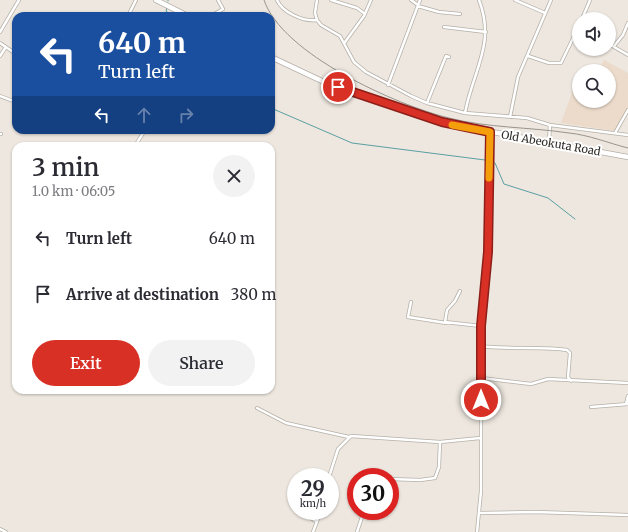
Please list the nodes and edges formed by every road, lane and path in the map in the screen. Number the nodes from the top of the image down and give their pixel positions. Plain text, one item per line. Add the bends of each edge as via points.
1 (19, 0) edge
2 (136, 0) edge
3 (156, 0) edge
4 (218, 0) edge
5 (277, 0) edge
6 (317, 0) edge
7 (331, 0) edge
8 (371, 0) edge
9 (411, 0) edge
10 (420, 0) edge
11 (479, 0) edge
12 (515, 0) edge
13 (551, 0) edge
14 (590, 0) edge
15 (342, 1) edge
16 (418, 5) junction
17 (130, 12) edge
18 (180, 12) edge
19 (217, 12) edge
20 (585, 12) edge
21 (365, 14) junction
22 (460, 14) dead end
23 (545, 14) junction
24 (317, 20) junction
25 (628, 23) edge
26 (444, 27) dead end
27 (0, 32) edge
28 (486, 32) junction
29 (345, 42) junction
30 (0, 43) edge
31 (572, 43) edge
32 (616, 43) edge
33 (6, 47) junction
34 (616, 47) edge
35 (12, 51) edge
36 (628, 55) edge
37 (0, 56) edge
38 (528, 56) junction
39 (449, 57) dead end
40 (275, 59) edge
41 (388, 85) junction
42 (0, 97) edge
43 (12, 101) edge
44 (427, 103) junction
45 (628, 110) edge
46 (465, 112) junction
47 (510, 118) junction
48 (550, 125) junction
49 (490, 132) junction
50 (615, 133) junction
51 (628, 135) edge
52 (549, 142) junction
53 (628, 157) edge
54 (460, 291) dead end
55 (411, 302) dead end
56 (446, 323) junction
57 (481, 326) junction
58 (481, 346) junction
59 (481, 378) junction
60 (571, 381) junction
61 (628, 383) edge
62 (628, 396) edge
63 (627, 404) edge
64 (591, 407) dead end
65 (257, 408) dead end
66 (350, 437) junction
67 (480, 438) junction
68 (440, 442) junction
69 (332, 468) edge
70 (399, 479) edge
71 (480, 513) junction
72 (628, 515) edge
73 (314, 520) edge
74 (361, 520) edge
75 (317, 522) joint
76 (0, 529) edge
77 (6, 532) edge
78 (313, 532) edge
79 (357, 532) edge
80 (477, 532) edge

1 - 27 street
2 - 17 street
3 - 18 highway
4 - 19 street via 222,9
5 - 24 street via 296,16 309,21
6 - 24 street via 314,13
7 - 15 street
8 - 21 street
9 - 16 street
10 - 16 street
11 - 28 street
12 - 23 street
13 - 23 street
14 - 20 street
15 - 21 street
16 - 22 street via 439,12
16 - 41 street
21 - 29 street
23 - 38 street
24 - 29 street
25 - 32 street
26 - 28 street
28 - 46 street via 485,45 472,81
29 - 41 street via 354,62
30 - 33 street
31 - 38 street via 561,63 549,63
33 - 35 street
33 - 37 street
34 - 36 street
38 - 47 street via 518,77
39 - 44 street via 446,56
40 - 49 highway, Old Abeokuta Road via 338,87 442,122
41 - 44 street
42 - 43 street
44 - 46 street
45 - 50 street
46 - 47 street
47 - 48 street via 527,118
48 - 50 street
48 - 52 street
49 - 52 highway, Old Abeokuta Road
49 - 57 street via 488,252
50 - 51 street
52 - 53 highway, Old Abeokuta Road
54 - 56 street via 445,315
55 - 56 street via 408,316
56 - 57 street
57 - 58 street
58 - 59 street
58 - 60 street via 495,349 567,350 570,353 568,377
59 - 60 street via 531,384 545,379
59 - 67 street
60 - 61 street
62 - 63 street
63 - 64 street
65 - 66 street via 286,423
66 - 68 street via 355,435
66 - 69 street via 338,449
67 - 68 street
67 - 71 street
68 - 70 street via 439,467 435,478
71 - 72 street
71 - 80 street
73 - 75 street
74 - 79 street
75 - 78 street
76 - 77 street

